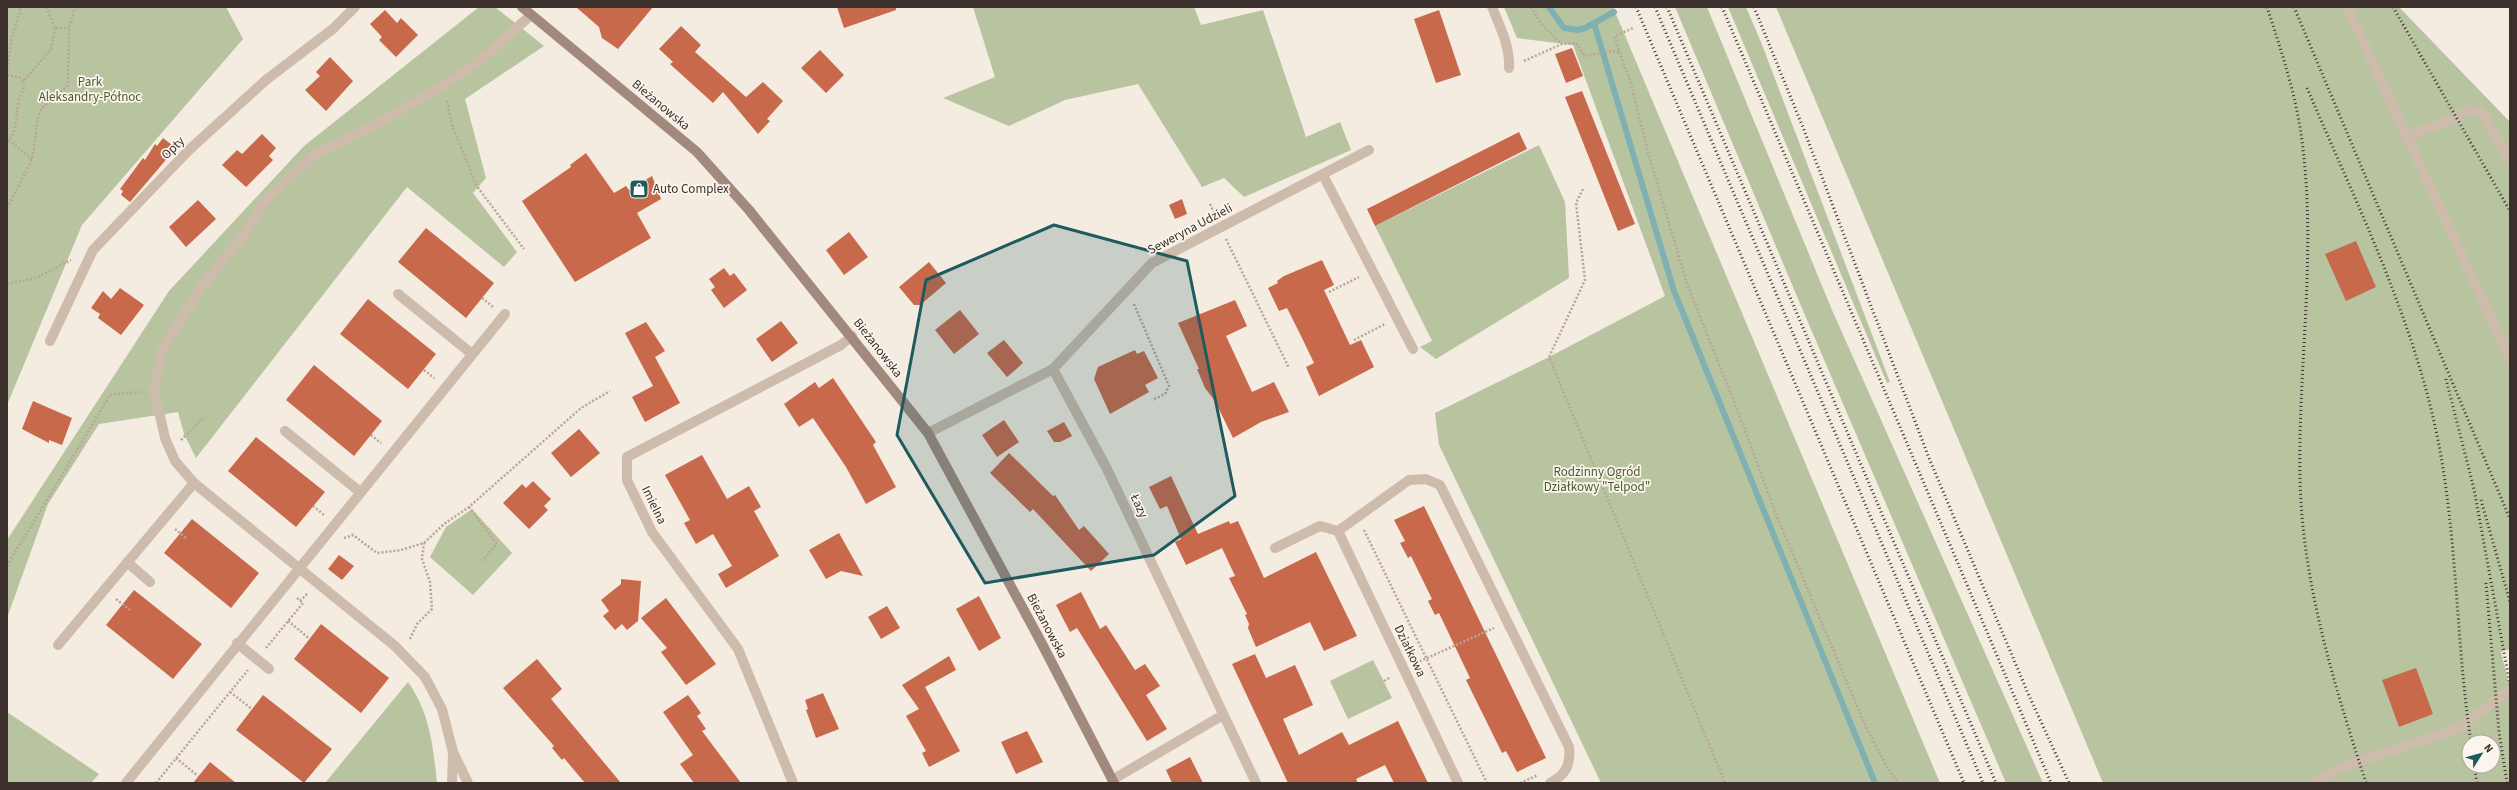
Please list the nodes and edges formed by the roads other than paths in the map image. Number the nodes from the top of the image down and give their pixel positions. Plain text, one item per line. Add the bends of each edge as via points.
1 (355, 7) edge
2 (522, 7) edge
3 (1492, 7) edge
4 (2347, 7) edge
5 (531, 15) junction
6 (1509, 68) road end
7 (2406, 137) junction
8 (1369, 150) dead end
9 (2510, 160) edge
10 (1323, 175) junction
11 (398, 294) dead end
12 (505, 314) dead end
13 (852, 336) junction
14 (50, 341) dead end
15 (1413, 349) dead end
16 (472, 354) junction
17 (2510, 359) edge
18 (1053, 369) junction
19 (285, 431) dead end
20 (928, 433) junction
21 (194, 483) junction
22 (360, 492) junction
23 (1338, 531) junction
24 (1275, 548) dead end
25 (127, 562) junction
26 (298, 568) junction
27 (150, 582) dead end
28 (237, 643) junction
29 (58, 645) dead end
30 (269, 669) dead end
31 (2510, 690) edge
32 (1223, 715) junction
33 (453, 752) junction
34 (1113, 781) edge
35 (127, 782) edge
36 (452, 783) edge
37 (468, 783) edge
38 (792, 783) edge
39 (1256, 783) edge
40 (1458, 783) edge
41 (1550, 783) edge
42 (2313, 783) edge

1 - 14 street, Opty via 334,28 266,80 189,150 93,250
2 - 5 street, Bieżanowska
3 - 6 street via 1510,56
4 - 7 street
5 - 13 street, Bieżanowska via 697,152 749,210
5 - 21 street via 477,63 373,126 314,155 263,203 243,237 202,286 163,348 154,389 165,438 173,455
7 - 9 street via 2455,118 2468,110 2481,112
7 - 17 street
8 - 10 street, Seweryna Udzieli
10 - 15 street
10 - 18 street, Seweryna Udzieli via 1152,263
11 - 16 street
12 - 16 street
13 - 20 street, Bieżanowska
13 - 38 street, Imielna via 841,345 627,457 627,480 652,532 738,649
16 - 22 street
18 - 20 street
18 - 32 street, Łazy via 1107,469
19 - 22 street
20 - 34 street, Bieżanowska
21 - 25 street
21 - 26 street
22 - 26 street
23 - 24 street via 1320,526
23 - 40 street, Działkowa
23 - 41 street via 1409,480 1426,479 1440,485 1569,747 1571,760 1567,770 1559,779
25 - 27 street
25 - 29 street
26 - 28 street
26 - 33 street via 395,646 425,677 442,709
28 - 30 street
28 - 35 street
31 - 42 street via 2458,729 2358,761
32 - 34 street
32 - 39 street, Łazy
33 - 36 street
33 - 37 street

